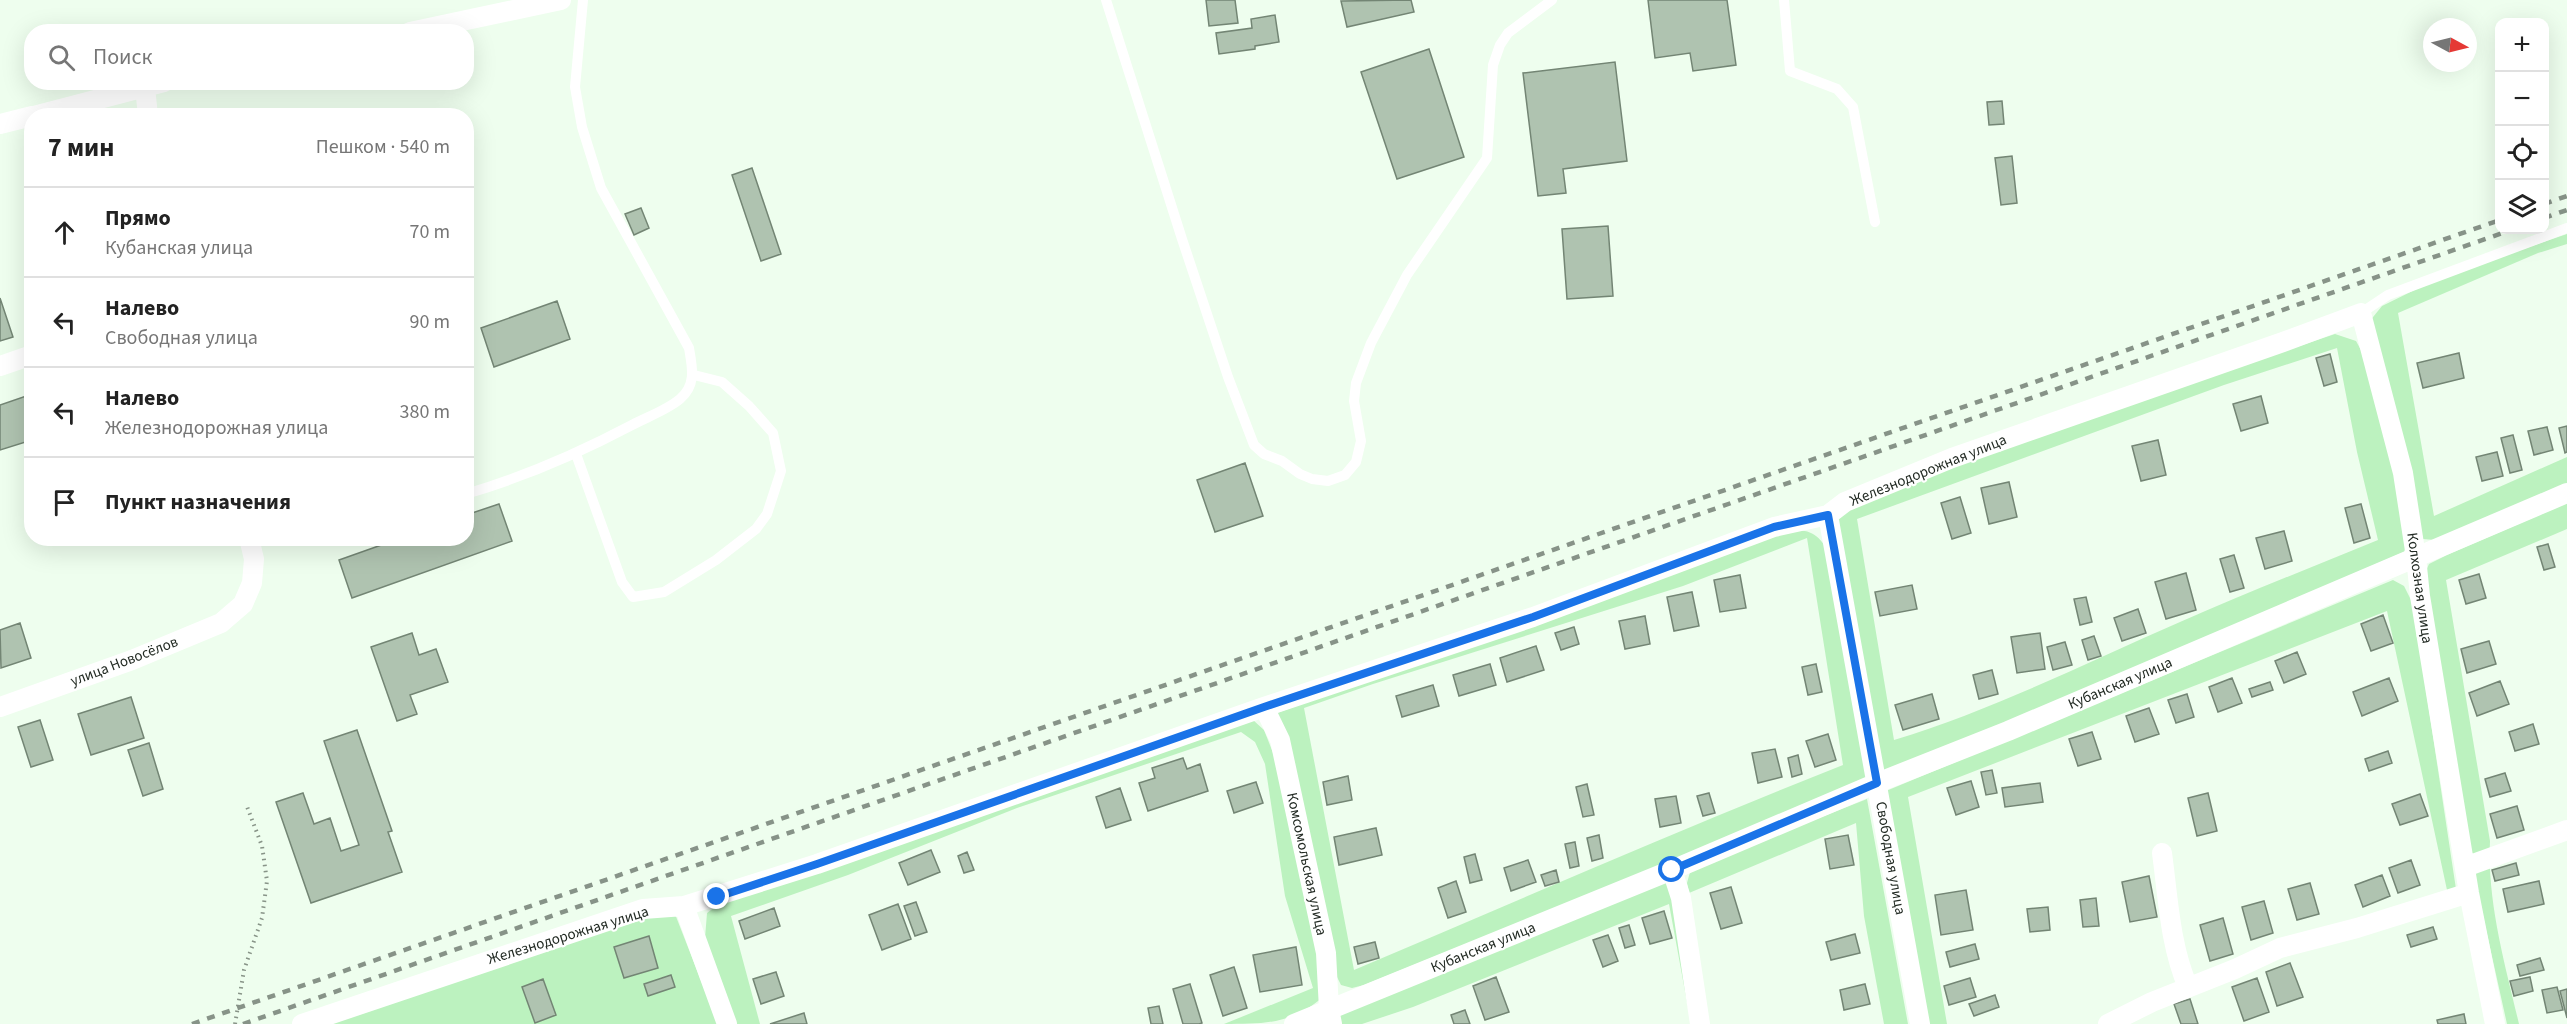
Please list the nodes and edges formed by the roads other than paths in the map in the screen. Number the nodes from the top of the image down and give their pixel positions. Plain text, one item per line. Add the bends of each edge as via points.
1 (561, 0) edge
2 (583, 0) edge
3 (1106, 0) edge
4 (1552, 0) edge
5 (1784, 0) edge
6 (448, 24) edge
7 (133, 90) edge
8 (145, 90) edge
9 (64, 108) edge
10 (147, 108) edge
11 (24, 118) edge
12 (0, 124) edge
13 (1875, 222) dead end
14 (2567, 228) edge
15 (2361, 313) junction
16 (24, 358) edge
17 (0, 366) edge
18 (694, 375) junction
19 (576, 454) junction
20 (474, 492) edge
21 (2567, 493) edge
22 (1828, 515) junction
23 (251, 546) edge
24 (2416, 557) junction
25 (0, 707) edge
26 (1264, 707) junction
27 (1877, 783) junction
28 (2567, 830) edge
29 (2162, 853) dead end
30 (2465, 867) junction
31 (1672, 870) junction
32 (2469, 893) junction
33 (684, 906) junction
34 (2188, 987) junction
35 (1330, 1017) edge
36 (302, 1024) edge
37 (727, 1024) edge
38 (1294, 1024) edge
39 (1700, 1024) edge
40 (1920, 1024) edge
41 (2108, 1024) edge
42 (2495, 1024) edge

1 - 6 street
2 - 18 lane via 575,87 585,137 601,188 689,348
3 - 4 lane via 1189,260 1254,445 1300,474 1328,481 1345,475 1356,462 1361,441 1354,401 1356,383 1371,344 1407,275 1488,158 1493,65 1500,45 1508,33
5 - 13 lane via 1790,71 1837,89 1853,106
7 - 9 street
8 - 10 street
11 - 12 street
14 - 15 lane via 2388,295
15 - 22 street, Железнодорожная улица via 1952,458 1845,502
15 - 24 street, Колхозная улица via 2403,473
16 - 17 street
18 - 19 lane via 682,398
18 - 19 lane via 722,382 749,406 773,433 781,471 767,514 756,529 716,560 664,592 633,597 622,582
19 - 20 lane
21 - 24 street, Кубанская улица
22 - 26 street, Железнодорожная улица via 1774,527 1533,617
22 - 27 street, Свободная улица
23 - 25 street, улица Новосёлов via 252,583 243,604 221,623
24 - 27 street, Кубанская улица
24 - 30 street, Колхозная улица
26 - 33 street, Железнодорожная улица via 817,864
26 - 35 street, Комсомольская улица via 1280,740 1326,953
27 - 31 street, Кубанская улица
27 - 40 street, Свободная улица
28 - 30 street
29 - 34 street via 2173,929
30 - 32 street, Колхозная улица
31 - 35 street, Кубанская улица
31 - 39 street via 1681,898
32 - 34 street via 2280,948
32 - 42 street, Колхозная улица
33 - 36 street, Железнодорожная улица via 643,909
33 - 37 street
34 - 41 street
35 - 38 street, Кубанская улица

